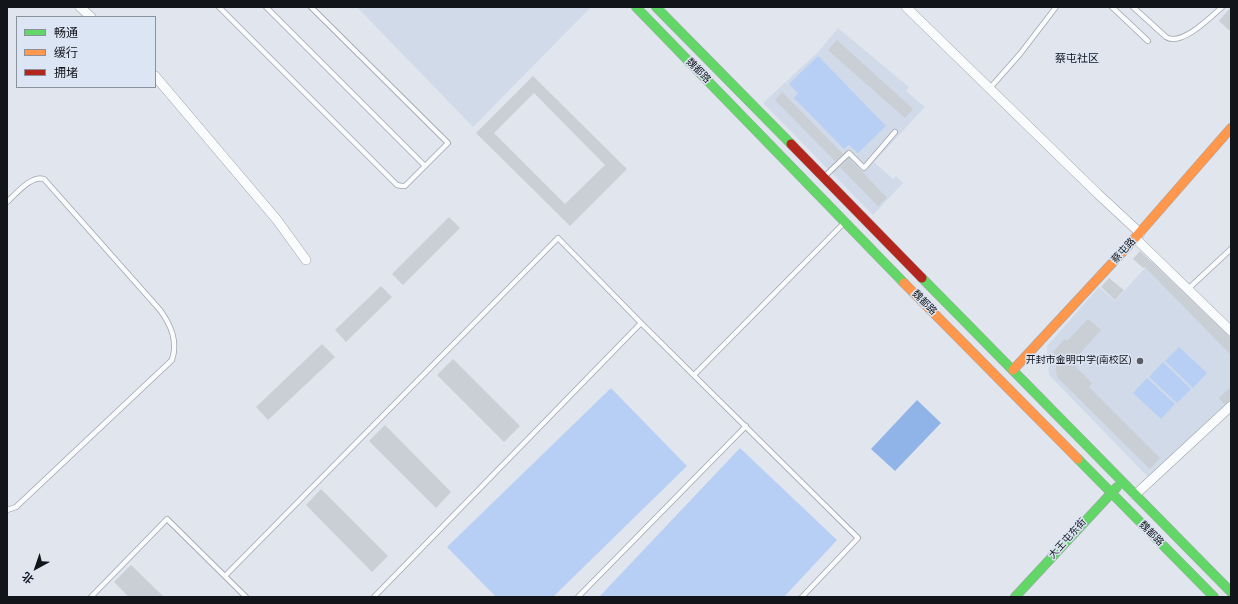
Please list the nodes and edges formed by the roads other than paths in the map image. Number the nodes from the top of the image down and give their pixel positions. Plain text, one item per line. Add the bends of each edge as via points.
1 (80, 7) edge
2 (220, 7) edge
3 (266, 7) edge
4 (311, 7) edge
5 (636, 7) edge
6 (906, 7) edge
7 (1056, 7) edge
8 (1112, 7) edge
9 (1133, 7) edge
10 (1222, 7) edge
11 (661, 9) edge
12 (90, 16) edge
13 (1148, 41) dead end
14 (156, 77) edge
15 (990, 88) junction
16 (1231, 128) edge
17 (895, 132) dead end
18 (425, 166) junction
19 (824, 178) junction
20 (7, 202) edge
21 (845, 223) junction
22 (1138, 235) junction
23 (1231, 249) edge
24 (306, 260) dead end
25 (1188, 289) junction
26 (641, 323) junction
27 (1231, 331) edge
28 (1013, 370) junction
29 (694, 375) junction
30 (1231, 406) edge
31 (746, 426) junction
32 (1122, 482) junction
33 (1110, 493) junction
34 (1135, 495) junction
35 (7, 510) edge
36 (225, 576) junction
37 (1231, 592) edge
38 (91, 597) edge
39 (246, 597) edge
40 (374, 597) edge
41 (578, 597) edge
42 (802, 597) edge
43 (1015, 597) edge
44 (1214, 597) edge

1 - 12 street
2 - 18 lane via 397,185 405,186
3 - 18 lane
4 - 18 lane via 448,143
5 - 21 main road, 魏都路
6 - 15 street
7 - 15 lane
8 - 13 lane
9 - 10 lane via 1166,37 1175,40 1206,22
11 - 19 main road, 魏都路
14 - 24 street via 277,220
15 - 22 street
16 - 22 main road, 蔡屯路
17 - 19 lane via 864,168 849,153
19 - 28 main road, 魏都路
20 - 35 lane via 33,179 44,179 160,310 170,326 174,346 172,360 16,507
21 - 29 lane
21 - 33 main road, 魏都路
22 - 25 street
22 - 28 main road, 蔡屯路
23 - 25 lane
25 - 27 street
26 - 29 lane
26 - 36 lane via 558,238
26 - 40 lane
28 - 32 main road, 魏都路
29 - 31 lane
30 - 34 street
31 - 41 lane
31 - 42 lane via 858,538
32 - 33 main road, 大王屯东街
32 - 34 main road, 魏都路
33 - 43 main road, 大王屯东街
33 - 44 main road, 魏都路
34 - 37 main road, 魏都路
36 - 38 lane via 167,519
36 - 39 lane

